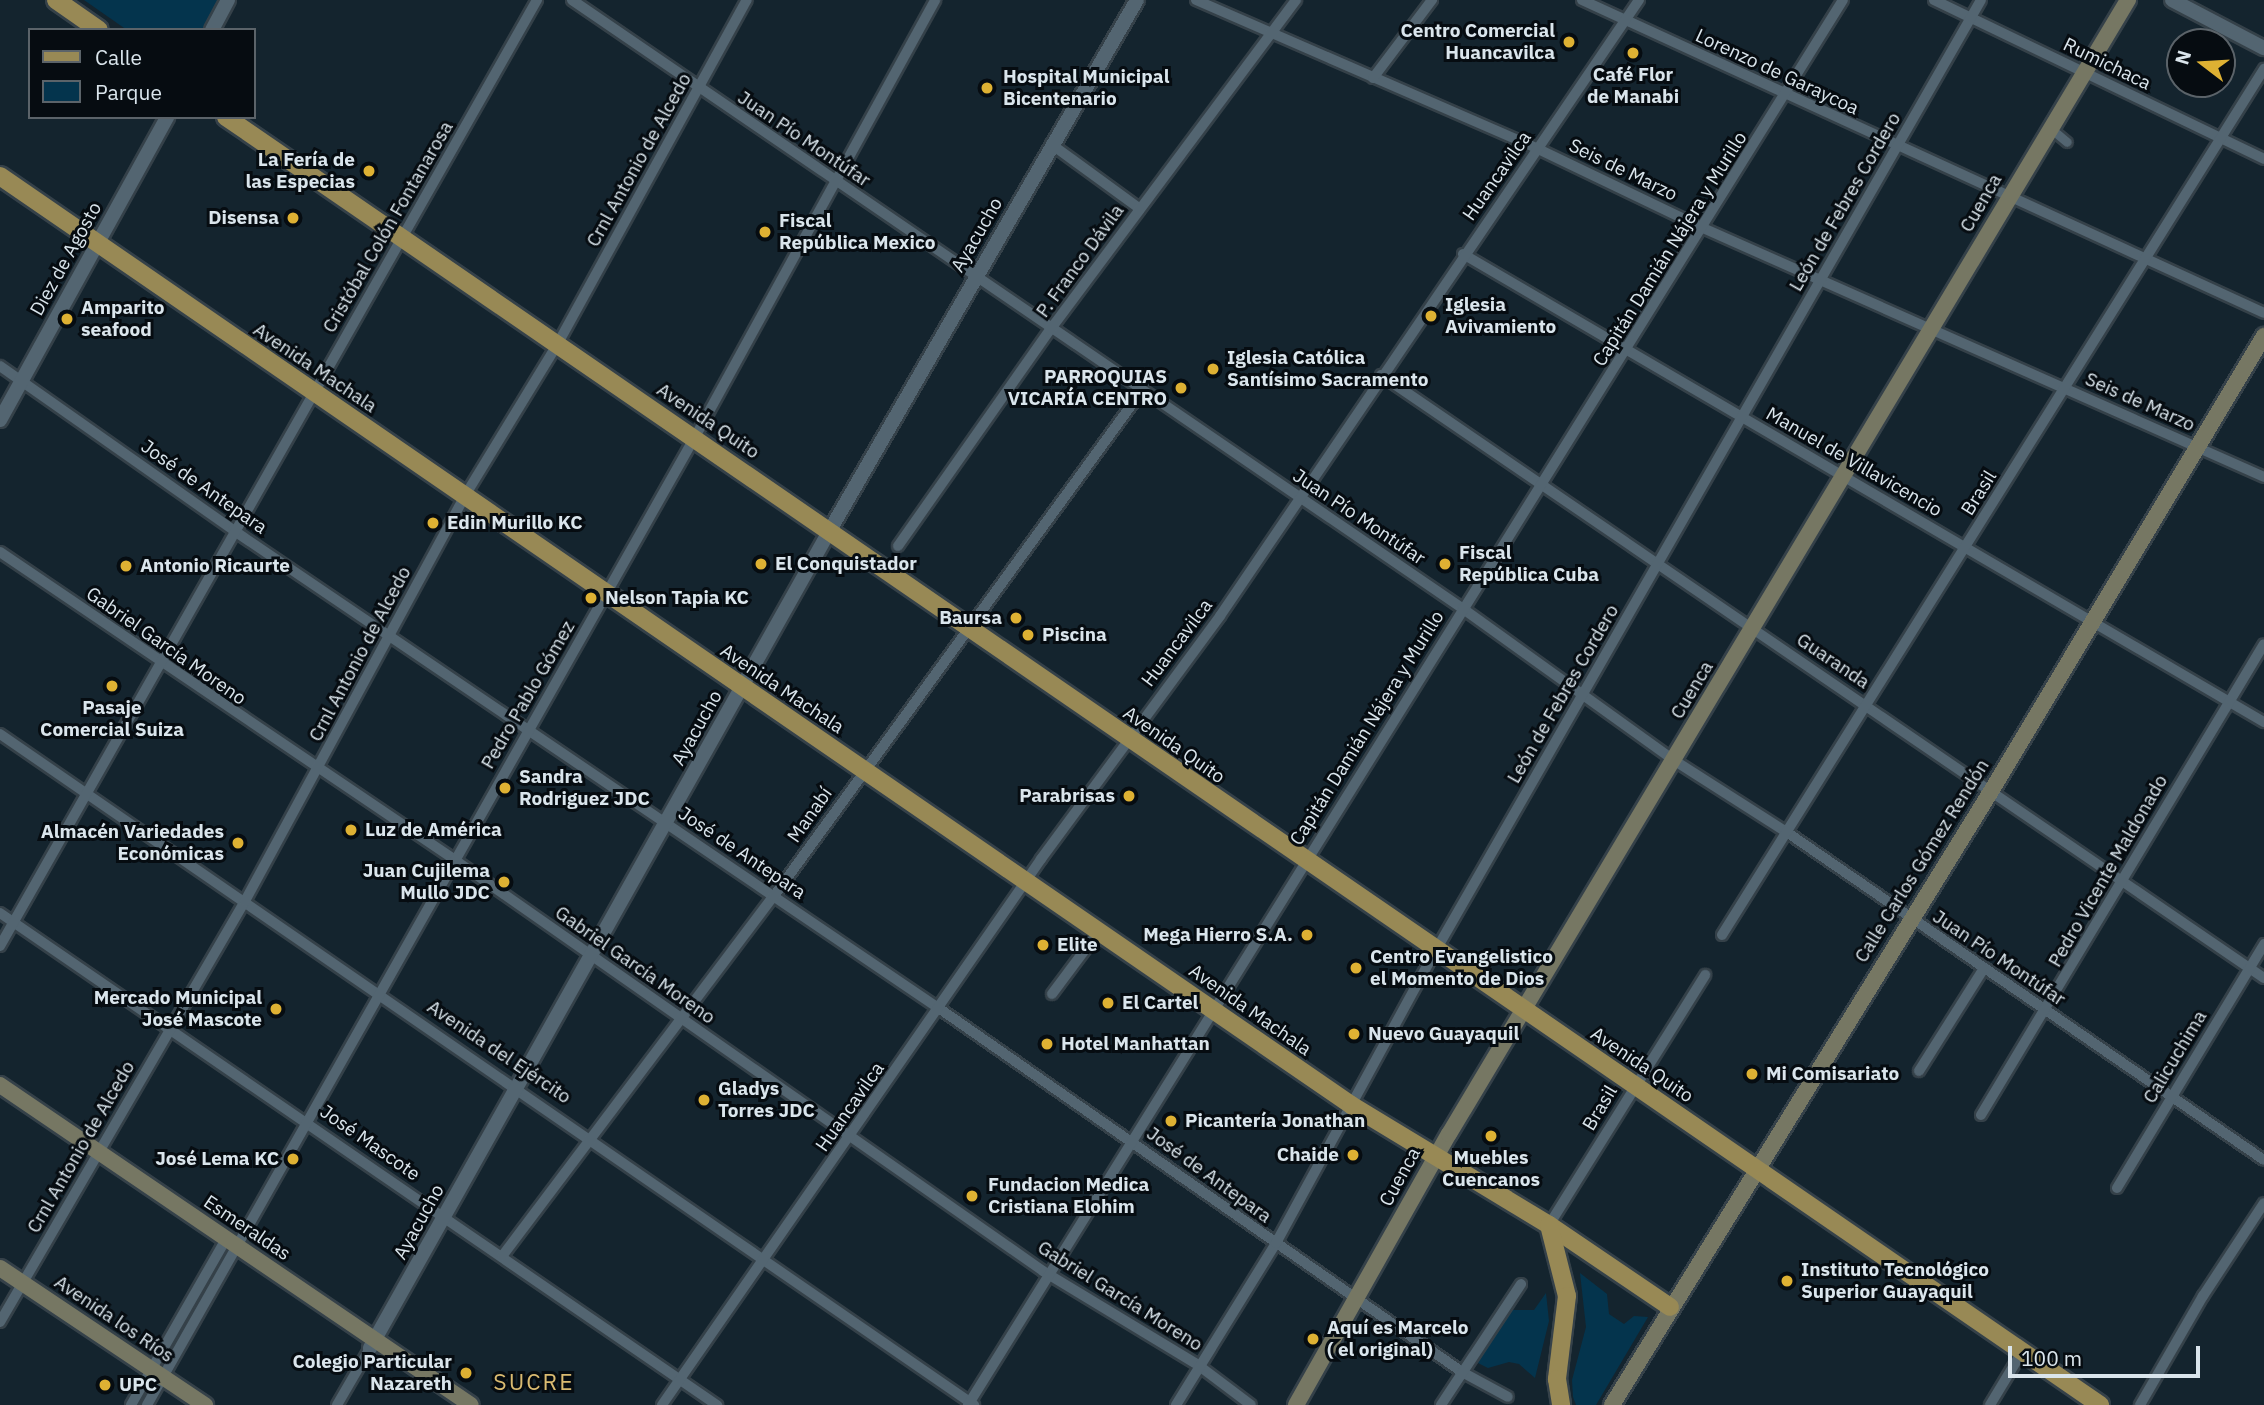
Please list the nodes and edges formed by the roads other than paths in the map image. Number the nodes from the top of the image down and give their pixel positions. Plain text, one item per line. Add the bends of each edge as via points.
1 (56, 0) edge
2 (228, 0) edge
3 (537, 0) edge
4 (572, 0) edge
5 (747, 0) edge
6 (935, 0) edge
7 (1137, 0) edge
8 (1196, 0) edge
9 (1296, 0) edge
10 (1433, 0) edge
11 (1582, 0) edge
12 (1639, 0) edge
13 (1843, 0) edge
14 (1934, 0) edge
15 (1981, 0) edge
16 (2129, 0) edge
17 (2172, 0) edge
18 (1970, 19) junction
19 (1625, 20) junction
20 (96, 28) edge
21 (213, 28) edge
22 (1270, 34) junction
23 (2264, 48) edge
24 (2264, 69) edge
25 (2084, 72) junction
26 (1373, 78) junction
27 (699, 88) junction
28 (1786, 96) junction
29 (166, 119) edge
30 (229, 119) edge
31 (2049, 127) junction
32 (2220, 139) junction
33 (2067, 142) dead end
34 (1051, 145) junction
35 (1898, 146) junction
36 (1538, 149) junction
37 (2264, 159) edge
38 (0, 176) edge
39 (834, 180) junction
40 (2010, 196) junction
41 (1140, 209) junction
42 (1703, 228) junction
43 (404, 237) junction
44 (97, 244) junction
45 (1463, 254) junction
46 (2146, 259) junction
47 (975, 278) junction
48 (1821, 279) junction
49 (2264, 313) edge
50 (1932, 329) junction
51 (1050, 330) junction
52 (2264, 336) edge
53 (557, 345) junction
54 (1627, 353) junction
55 (0, 366) edge
56 (1381, 375) junction
57 (22, 381) junction
58 (2066, 387) junction
59 (314, 392) junction
60 (1141, 392) junction
61 (1742, 417) junction
62 (0, 420) edge
63 (695, 437) junction
64 (2197, 446) junction
65 (1843, 476) junction
66 (2264, 477) edge
67 (1540, 481) junction
68 (466, 494) junction
69 (1298, 497) junction
70 (233, 530) junction
71 (830, 530) junction
72 (898, 546) dead end
73 (1965, 547) junction
74 (0, 552) edge
75 (1659, 562) junction
76 (606, 592) junction
77 (1462, 608) junction
78 (2092, 621) junction
79 (1754, 628) junction
80 (970, 629) junction
81 (389, 636) junction
82 (2264, 643) edge
83 (161, 664) junction
84 (742, 688) junction
85 (1581, 697) junction
86 (2229, 701) junction
87 (1867, 705) junction
88 (2264, 722) edge
89 (527, 731) junction
90 (0, 734) edge
91 (1128, 738) junction
92 (1675, 761) junction
93 (865, 770) junction
94 (317, 771) junction
95 (1990, 793) junction
96 (88, 795) junction
97 (666, 823) junction
98 (1788, 833) junction
99 (454, 860) junction
100 (1306, 862) junction
101 (1026, 881) junction
102 (2123, 881) junction
103 (774, 895) junction
104 (245, 901) junction
105 (0, 913) edge
106 (1911, 919) junction
107 (14, 922) junction
108 (1099, 931) junction
109 (1722, 935) dead end
110 (2264, 944) edge
111 (0, 946) edge
112 (1436, 950) junction
113 (590, 957) junction
114 (1984, 968) junction
115 (2249, 969) junction
116 (1704, 975) dead end
117 (2264, 978) edge
118 (379, 991) junction
119 (1052, 994) dead end
120 (940, 1009) junction
121 (1213, 1010) junction
122 (1524, 1010) junction
123 (2047, 1011) junction
124 (680, 1019) junction
125 (170, 1029) junction
126 (1919, 1072) dead end
127 (0, 1085) edge
128 (1634, 1085) junction
129 (517, 1087) junction
130 (2172, 1094) junction
131 (0, 1097) edge
132 (1350, 1105) junction
133 (1981, 1115) dead end
134 (307, 1121) junction
135 (852, 1134) junction
136 (592, 1137) junction
137 (1135, 1143) junction
138 (1437, 1155) junction
139 (95, 1156) junction
140 (2264, 1160) edge
141 (1755, 1168) junction
142 (2117, 1188) dead end
143 (2264, 1203) edge
144 (445, 1216) junction
145 (1549, 1225) junction
146 (1276, 1243) junction
147 (229, 1247) junction
148 (503, 1255) junction
149 (767, 1259) junction
150 (0, 1268) edge
151 (1047, 1273) junction
152 (0, 1279) edge
153 (1521, 1284) dead end
154 (20, 1287) junction
155 (1356, 1299) junction
156 (1670, 1307) junction
157 (0, 1322) edge
158 (372, 1344) junction
159 (2022, 1352) junction
160 (1198, 1365) junction
161 (1462, 1372) junction
162 (154, 1377) junction
163 (680, 1379) junction
164 (1508, 1397) dead end
165 (971, 1404) edge
166 (131, 1405) edge
167 (147, 1405) edge
168 (186, 1405) edge
169 (205, 1405) edge
170 (337, 1405) edge
171 (454, 1405) edge
172 (471, 1405) edge
173 (662, 1405) edge
174 (717, 1405) edge
175 (1176, 1405) edge
176 (1251, 1405) edge
177 (1296, 1405) edge
178 (1441, 1405) edge
179 (1560, 1405) edge
180 (1612, 1405) edge
181 (1990, 1405) edge
182 (2100, 1405) edge
183 (2140, 1405) edge

1 - 20 main road
2 - 21 street
3 - 43 street, Cristóbal Colón Fontanarosa
4 - 27 street, Juan Pío Montúfar
5 - 27 street, Crnl Antonio de Alcedo
6 - 39 street, Pedro Pablo Gómez
7 - 34 street, Ayacucho
8 - 22 street, Seis de Marzo
9 - 22 street, P. Franco Dávila
10 - 26 street
11 - 19 street, Lorenzo de Garaycoa
12 - 19 street, Huancavilca
13 - 28 street, Capitán Damián Nájera y Murillo
14 - 18 street, Rumichaca
15 - 18 street, León de Febres Cordero
16 - 25 main road, Cuenca
17 - 23 street
18 - 25 street, Rumichaca
18 - 35 street, León de Febres Cordero
19 - 28 street, Lorenzo de Garaycoa
19 - 36 street, Huancavilca
22 - 26 street, Seis de Marzo
22 - 41 street, P. Franco Dávila
24 - 32 street, Brasil
25 - 31 main road, Cuenca
25 - 32 street, Rumichaca
26 - 36 street, Seis de Marzo
27 - 39 street, Juan Pío Montúfar
27 - 53 street, Crnl Antonio de Alcedo
28 - 35 street, Lorenzo de Garaycoa
28 - 42 street, Capitán Damián Nájera y Murillo
29 - 44 street, Diez de Agosto
30 - 43 main road, Avenida Quito
31 - 33 street
31 - 40 main road, Cuenca
32 - 37 street, Rumichaca
32 - 46 street, Brasil
34 - 41 street
34 - 47 street, Ayacucho
35 - 40 street, Lorenzo de Garaycoa
35 - 48 street, León de Febres Cordero
36 - 42 street, Seis de Marzo
36 - 45 street, Huancavilca
38 - 44 main road, Avenida Machala
39 - 47 street, Juan Pío Montúfar
39 - 63 street, Pedro Pablo Gómez
40 - 46 street, Lorenzo de Garaycoa
40 - 50 main road, Cuenca
41 - 51 street, P. Franco Dávila
42 - 48 street, Seis de Marzo
42 - 54 street, Capitán Damián Nájera y Murillo
43 - 53 main road, Avenida Quito
43 - 59 street, Cristóbal Colón Fontanarosa
44 - 57 street, Diez de Agosto
44 - 59 main road, Avenida Machala
45 - 54 street, Manuel de Villavicencio
45 - 56 street, Huancavilca
46 - 49 street, Lorenzo de Garaycoa
46 - 58 street, Brasil
47 - 51 street, Juan Pío Montúfar
47 - 71 street, Ayacucho
48 - 50 street, Seis de Marzo
48 - 61 street, León de Febres Cordero
50 - 58 street, Seis de Marzo
50 - 65 main road, Cuenca
51 - 60 street, Juan Pío Montúfar
51 - 72 street, P. Franco Dávila
52 - 64 main road, Calle Carlos Gómez Rendón
53 - 63 main road, Avenida Quito
53 - 68 street, Crnl Antonio de Alcedo
54 - 61 street, Manuel de Villavicencio
54 - 67 street, Capitán Damián Nájera y Murillo
55 - 57 street, José de Antepara
56 - 67 street, Guaranda
56 - 69 street, Huancavilca
57 - 62 street, Diez de Agosto
57 - 70 street, José de Antepara
58 - 64 street, Seis de Marzo
58 - 73 street, Brasil
59 - 68 main road, Avenida Machala
59 - 70 street, Cristóbal Colón Fontanarosa
60 - 69 street, Juan Pío Montúfar
60 - 80 street, Manabí
61 - 65 street, Manuel de Villavicencio
61 - 75 street, León de Febres Cordero
63 - 71 main road, Avenida Quito
63 - 76 street, Pedro Pablo Gómez
64 - 66 street, Seis de Marzo
64 - 78 main road, Calle Carlos Gómez Rendón
65 - 73 street, Manuel de Villavicencio
65 - 79 main road, Cuenca
67 - 75 street, Guaranda
67 - 77 street, Capitán Damián Nájera y Murillo
68 - 76 main road, Avenida Machala
68 - 81 street, Crnl Antonio de Alcedo
69 - 77 street, Juan Pío Montúfar
69 - 91 street, Huancavilca via 1220,616
70 - 81 street, José de Antepara
70 - 83 street, Cristóbal Colón Fontanarosa
71 - 80 main road, Avenida Quito
71 - 84 street, Ayacucho
73 - 78 street, Manuel de Villavicencio
73 - 87 street, Brasil
74 - 83 street, Gabriel García Moreno
75 - 79 street, Guaranda
75 - 85 street, León de Febres Cordero
76 - 84 main road, Avenida Machala
76 - 89 street, Pedro Pablo Gómez
77 - 85 street, Juan Pío Montúfar
77 - 100 street, Capitán Damián Nájera y Murillo
78 - 86 street, Manuel de Villavicencio
78 - 95 main road, Calle Carlos Gómez Rendón
79 - 87 street, Guaranda
79 - 92 main road, Cuenca
80 - 91 main road, Avenida Quito
80 - 93 street, Manabí
81 - 89 street, José de Antepara
81 - 94 street, Crnl Antonio de Alcedo
82 - 86 street, Pedro Vicente Maldonado
83 - 94 street, Gabriel García Moreno
83 - 96 street, Cristóbal Colón Fontanarosa
84 - 93 main road, Avenida Machala
84 - 97 street, Ayacucho
85 - 92 street, Juan Pío Montúfar
85 - 112 street, León de Febres Cordero
86 - 88 street, Manuel de Villavicencio
86 - 102 street, Pedro Vicente Maldonado
87 - 95 street, Guaranda
87 - 98 street, Brasil
89 - 97 street, José de Antepara
89 - 99 street, Pedro Pablo Gómez
90 - 96 street, Avenida del Ejército
91 - 100 main road, Avenida Quito
91 - 101 street, Huancavilca
92 - 98 street, Juan Pío Montúfar
92 - 122 main road, Cuenca
93 - 101 main road, Avenida Machala
93 - 103 street, Manabí
94 - 99 street, Gabriel García Moreno
94 - 104 street, Crnl Antonio de Alcedo
95 - 102 street, Guaranda
95 - 106 main road, Calle Carlos Gómez Rendón
96 - 104 street, Avenida del Ejército
96 - 107 street, Cristóbal Colón Fontanarosa
97 - 103 street, José de Antepara
97 - 113 street, Ayacucho
98 - 106 street, Juan Pío Montúfar
98 - 109 street, Brasil
99 - 113 street, Gabriel García Moreno
99 - 118 street, Pedro Pablo Gómez
100 - 112 main road, Avenida Quito
100 - 121 street, Capitán Damián Nájera y Murillo
101 - 108 main road, Avenida Machala
101 - 120 street, Huancavilca
102 - 115 street, Guaranda
102 - 123 street, Pedro Vicente Maldonado
103 - 120 street, José de Antepara
103 - 124 street, Manabí
104 - 118 street, Avenida del Ejército
104 - 125 street, Crnl Antonio de Alcedo
105 - 107 street, José Mascote
106 - 114 street, Juan Pío Montúfar
106 - 141 main road, Calle Carlos Gómez Rendón
107 - 111 street, Cristóbal Colón Fontanarosa
107 - 125 street, José Mascote
108 - 119 street
108 - 121 main road, Avenida Machala
110 - 115 street, Calicuchima
112 - 122 main road, Avenida Quito
112 - 132 street, León de Febres Cordero
113 - 124 street, Gabriel García Moreno
113 - 129 street, Ayacucho
114 - 123 street, Juan Pío Montúfar
114 - 126 street
115 - 117 street, Guaranda
115 - 130 street, Calicuchima
116 - 128 street, Brasil
118 - 129 street, Avenida del Ejército
118 - 134 street, Pedro Pablo Gómez
120 - 135 street, Huancavilca
120 - 137 street, José de Antepara
121 - 132 main road, Avenida Machala
121 - 137 street, Capitán Damián Nájera y Murillo
122 - 128 main road, Avenida Quito
122 - 138 main road, Cuenca
123 - 130 street, Juan Pío Montúfar
123 - 133 street, Pedro Vicente Maldonado
124 - 135 street, Gabriel García Moreno
124 - 136 street, Manabí
125 - 134 street, José Mascote
125 - 139 street, Crnl Antonio de Alcedo
127 - 139 main road, Esmeraldas
128 - 141 main road, Avenida Quito
128 - 145 street, Brasil
129 - 136 street, Avenida del Ejército
129 - 144 street, Ayacucho
130 - 140 street, Juan Pío Montúfar
130 - 142 street, Calicuchima
131 - 139 main road, Esmeraldas
132 - 138 main road, Avenida Machala
132 - 146 street, León de Febres Cordero
134 - 144 street, José Mascote
134 - 147 street, Pedro Pablo Gómez
135 - 149 street, Huancavilca
135 - 151 street, Gabriel García Moreno
136 - 148 street, Manabí
136 - 149 street, Avenida del Ejército
137 - 146 street, José de Antepara
137 - 151 street, Capitán Damián Nájera y Murillo
138 - 145 main road, Avenida Machala
138 - 155 main road, Cuenca
139 - 147 main road, Esmeraldas
139 - 154 street, Crnl Antonio de Alcedo
141 - 156 main road, Calle Carlos Gómez Rendón
141 - 159 main road, Avenida Quito
143 - 183 street
144 - 148 street, José Mascote
144 - 158 street, Ayacucho
145 - 156 main road, Avenida Machala
145 - 179 main road via 1567,1296 1557,1379
146 - 155 street, José de Antepara
146 - 160 street, León de Febres Cordero
147 - 158 main road, Esmeraldas
147 - 162 street, Pedro Pablo Gómez
148 - 163 street, José Mascote
149 - 163 street, Huancavilca
149 - 165 street, Avenida del Ejército
150 - 154 main road, Avenida los Ríos
151 - 160 street, Gabriel García Moreno
151 - 165 street, Capitán Damián Nájera y Murillo
152 - 154 main road, Avenida los Ríos
153 - 161 street
154 - 157 street, Crnl Antonio de Alcedo
154 - 162 main road, Avenida los Ríos
155 - 161 street, José de Antepara
155 - 177 main road, Cuenca
156 - 180 main road, Calle Carlos Gómez Rendón
158 - 170 street, Ayacucho
158 - 171 main road, Esmeraldas
158 - 172 main road, Esmeraldas
159 - 181 street
159 - 182 main road, Avenida Quito
160 - 175 street, León de Febres Cordero
160 - 176 street, Gabriel García Moreno
161 - 164 street, José de Antepara
161 - 178 street
162 - 166 street, Pedro Pablo Gómez
162 - 167 street, Pedro Pablo Gómez
162 - 168 main road, Avenida los Ríos
162 - 169 main road, Avenida los Ríos
163 - 173 street, Huancavilca
163 - 174 street, José Mascote

